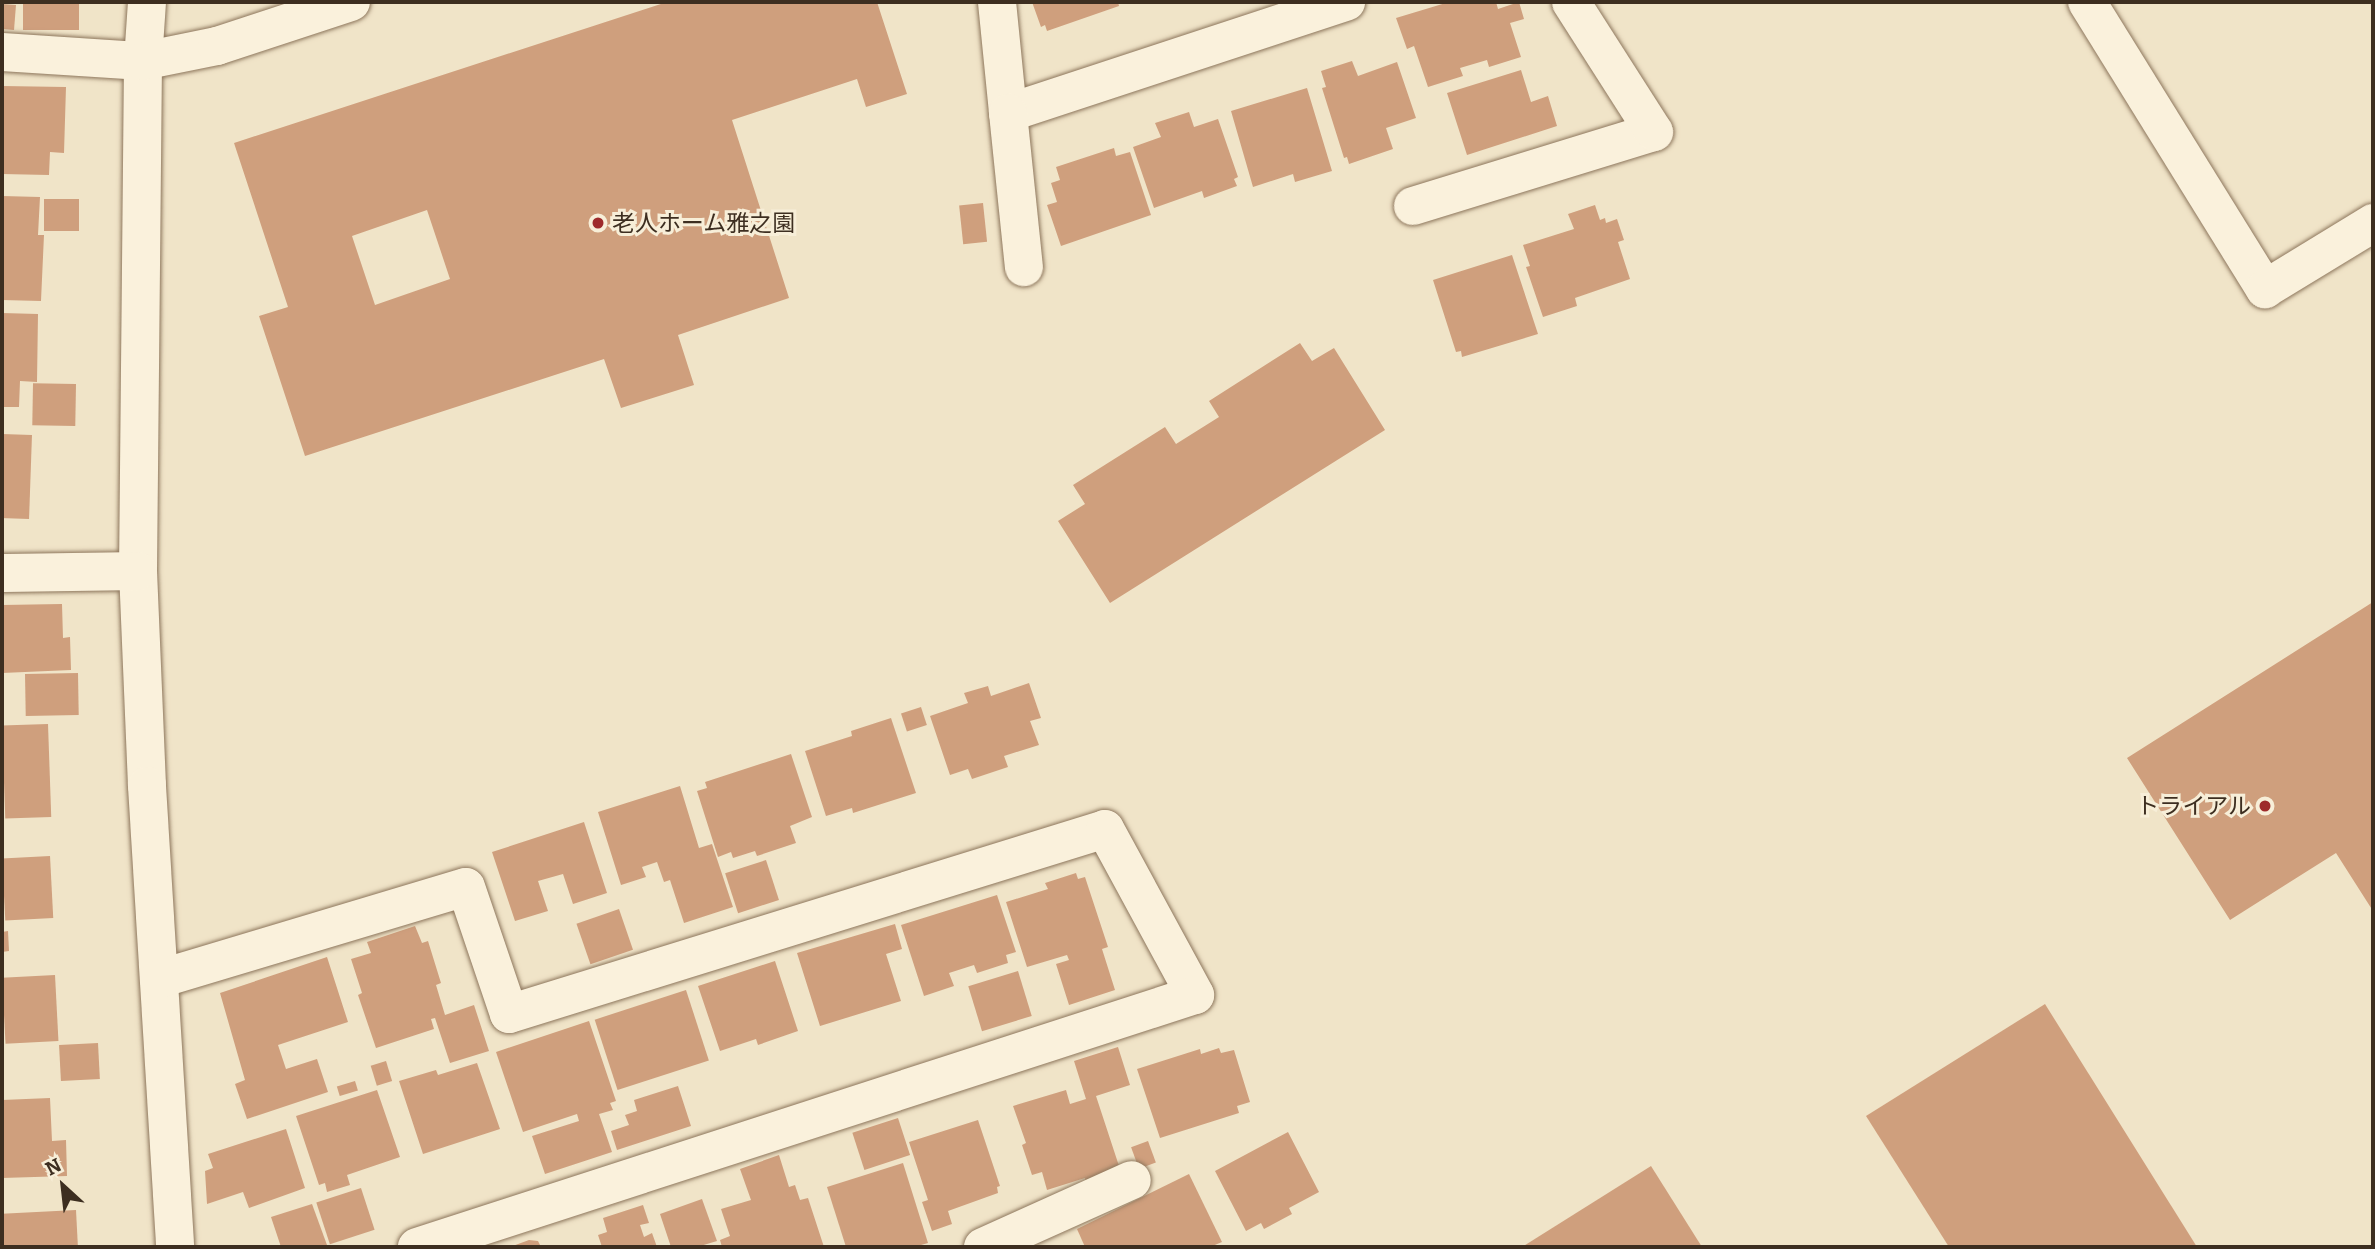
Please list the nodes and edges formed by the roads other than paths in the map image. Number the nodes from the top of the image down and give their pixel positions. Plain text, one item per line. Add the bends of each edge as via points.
1 (147, 2) edge
2 (351, 2) edge
3 (996, 2) edge
4 (1346, 2) edge
5 (1571, 2) edge
6 (2087, 2) edge
7 (2, 52) edge
8 (143, 61) junction
9 (1008, 113) junction
10 (1413, 206) dead end
11 (2373, 223) edge
12 (1024, 267) dead end
13 (138, 571) junction
14 (2, 573) edge
15 (159, 979) junction
16 (1132, 1180) dead end
17 (174, 1247) edge
18 (417, 1247) edge
19 (984, 1247) edge

1 - 8 street
2 - 8 street via 217,46
3 - 9 street
4 - 9 street
5 - 10 street via 1654,132
6 - 11 street via 2265,289
7 - 8 street
8 - 13 street
9 - 12 street
13 - 14 street
13 - 15 street
15 - 17 street
15 - 18 street via 466,887 509,1014 1105,829 1195,995
16 - 19 street

